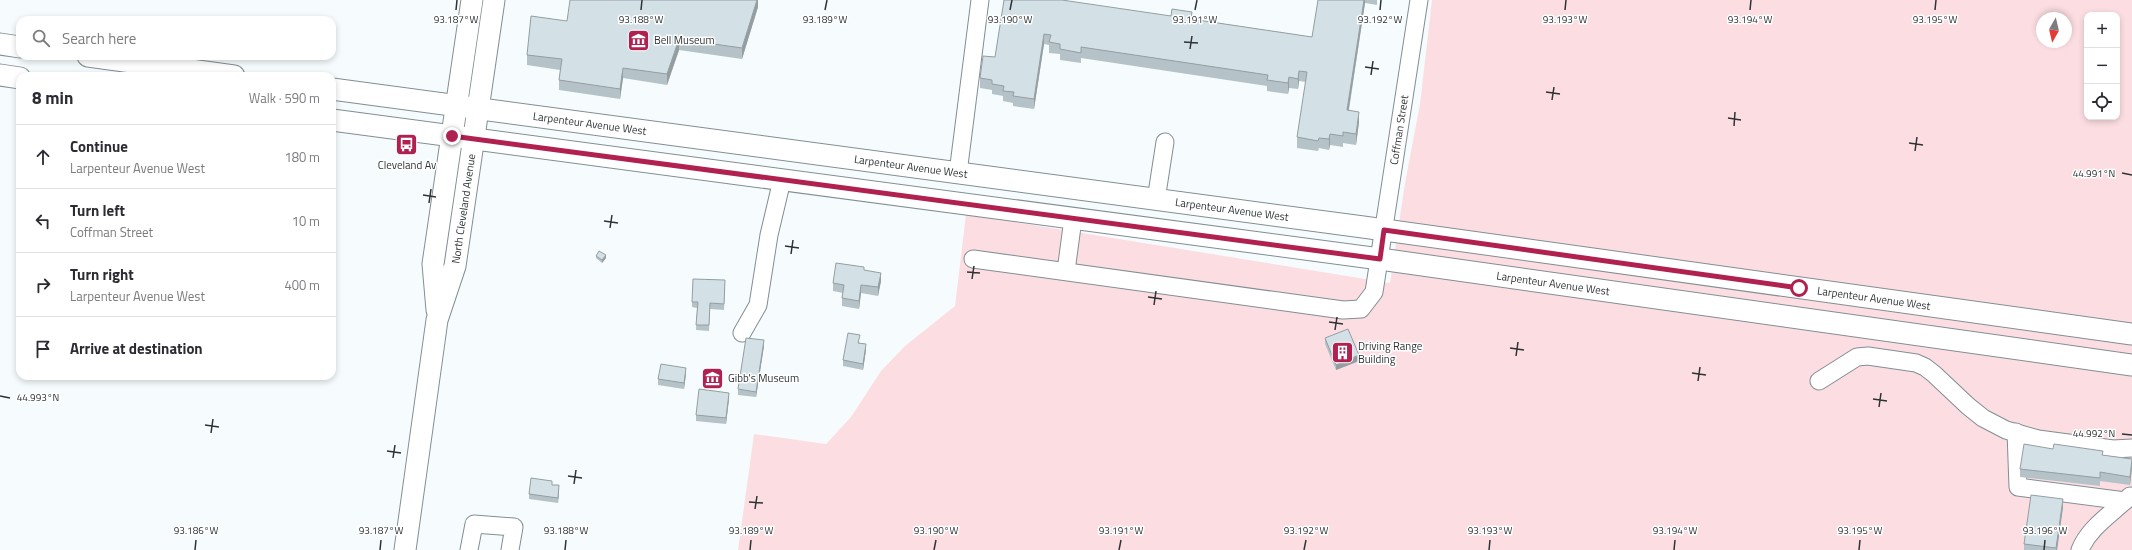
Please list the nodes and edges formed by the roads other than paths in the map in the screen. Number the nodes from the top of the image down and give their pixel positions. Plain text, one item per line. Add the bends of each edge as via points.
1 (472, 0) edge
2 (494, 0) edge
3 (980, 0) edge
4 (1419, 0) edge
5 (0, 44) edge
6 (16, 46) edge
7 (117, 60) edge
8 (205, 72) edge
9 (0, 75) edge
10 (16, 77) edge
11 (336, 91) edge
12 (456, 106) junction
13 (478, 109) junction
14 (336, 121) edge
15 (452, 136) junction
16 (474, 140) junction
17 (1165, 142) dead end
18 (806, 153) junction
19 (958, 173) junction
20 (782, 180) junction
21 (804, 183) junction
22 (1156, 200) junction
23 (1073, 219) junction
24 (1384, 230) junction
25 (973, 259) dead end
26 (1380, 259) junction
27 (1066, 271) junction
28 (438, 320) junction
29 (742, 333) dead end
30 (2132, 334) edge
31 (2132, 365) edge
32 (1818, 381) dead end
33 (2016, 432) junction
34 (2132, 448) edge
35 (2129, 498) edge
36 (405, 550) edge
37 (469, 550) edge
38 (510, 550) edge
39 (2080, 550) edge

1 - 12 main road, North Cleveland Avenue
2 - 13 main road, North Cleveland Avenue
3 - 19 street
4 - 24 street, Coffman Street
5 - 6 main road
7 - 8 main road
9 - 10 main road
11 - 12 main road, Larpenteur Avenue West
12 - 13 main road, Larpenteur Avenue West
12 - 15 main road, North Cleveland Avenue
13 - 16 main road, North Cleveland Avenue
13 - 18 main road, Larpenteur Avenue West
14 - 15 main road, Larpenteur Avenue West
15 - 16 main road, Larpenteur Avenue West
15 - 28 main road, North Cleveland Avenue via 433,264
16 - 20 main road, Larpenteur Avenue West
16 - 28 main road, North Cleveland Avenue via 455,266
17 - 22 street
18 - 19 main road, Larpenteur Avenue West
18 - 21 main road
19 - 22 main road, Larpenteur Avenue West
20 - 21 main road, Larpenteur Avenue West
20 - 29 street via 769,235 758,305
21 - 23 main road, Larpenteur Avenue West
22 - 24 main road, Larpenteur Avenue West
23 - 26 main road, Larpenteur Avenue West
23 - 27 street
24 - 26 street, Coffman Street
24 - 30 main road, Larpenteur Avenue West
25 - 27 street, Coffman Street
26 - 27 street, Coffman Street via 1374,292 1361,309 1343,310
26 - 31 main road, Larpenteur Avenue West
28 - 36 main road, North Cleveland Avenue
32 - 33 street via 1857,357 1868,356 1916,363 1930,370 1984,418 2006,430
33 - 34 street via 2038,439
33 - 35 street via 2018,486
35 - 39 street via 2099,523
37 - 38 street via 474,524 514,527

